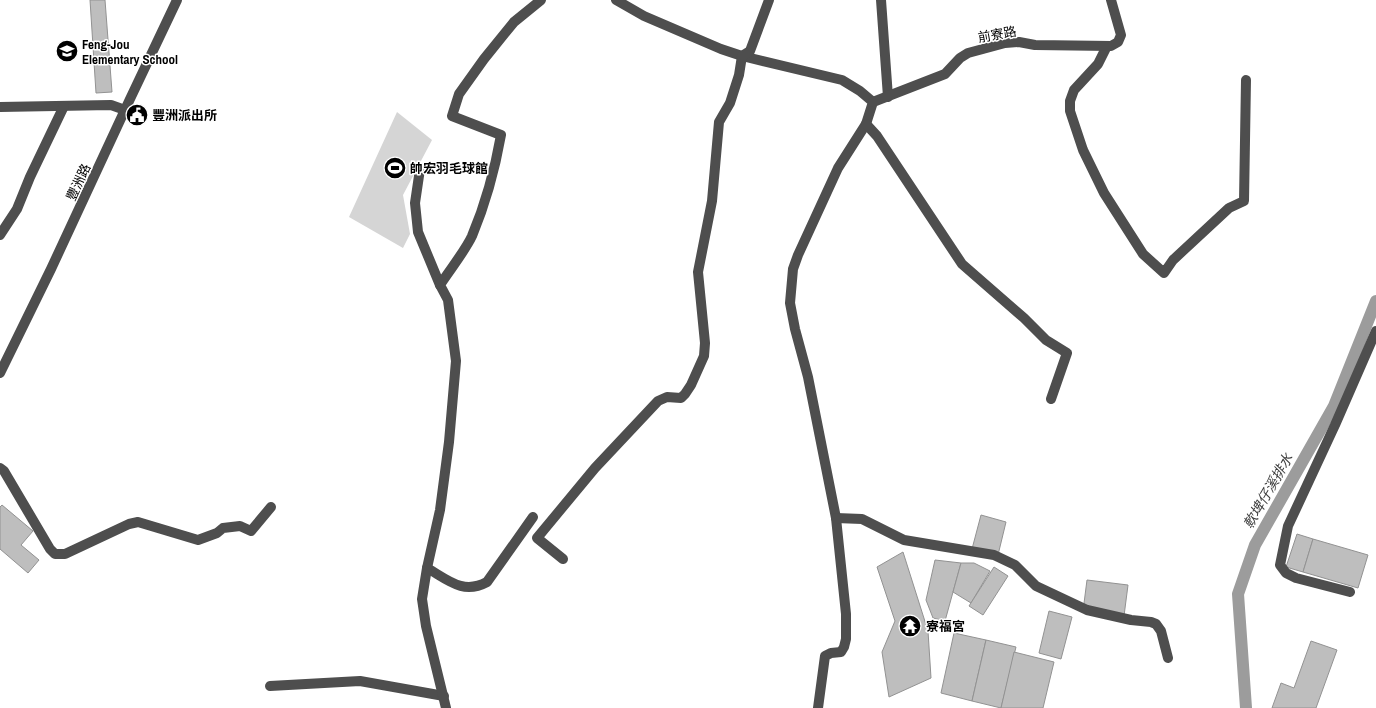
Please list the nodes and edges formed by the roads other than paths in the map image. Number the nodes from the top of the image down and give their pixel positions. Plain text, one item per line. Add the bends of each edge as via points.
1 (177, 0) edge
2 (541, 0) edge
3 (616, 0) edge
4 (769, 0) edge
5 (881, 0) edge
6 (1111, 0) edge
7 (1107, 46) junction
8 (742, 56) junction
9 (1246, 80) dead end
10 (888, 97) junction
11 (873, 102) junction
12 (64, 106) junction
13 (0, 107) edge
14 (125, 110) junction
15 (866, 124) junction
16 (420, 169) dead end
17 (0, 235) edge
18 (440, 285) junction
19 (1376, 331) edge
20 (0, 373) edge
21 (1051, 399) dead end
22 (0, 468) edge
23 (270, 507) dead end
24 (533, 517) dead end
25 (836, 518) junction
26 (563, 559) dead end
27 (427, 568) junction
28 (1350, 592) dead end
29 (1168, 658) dead end
30 (270, 686) dead end
31 (444, 696) junction
32 (446, 708) edge
33 (818, 708) edge

1 - 14 street, 豐洲路
2 - 18 street via 514,22 459,94 452,116 500,136 498,153 471,237
3 - 8 street via 644,16
4 - 8 street via 750,51
5 - 10 street
6 - 7 street via 1121,35 1118,42
7 - 9 street via 1098,64 1074,90 1070,111 1083,150 1104,193 1142,254 1164,273 1173,260 1229,208 1244,201
7 - 10 street, 前寮路 via 1005,43 968,53 945,74
8 - 11 street via 842,80
8 - 26 street via 730,103 719,122 712,201 698,272 704,356 685,394 680,398 667,397 658,401 595,468 537,538
10 - 11 street, 前寮路
11 - 15 street
12 - 13 street
12 - 14 street via 111,105
12 - 17 street via 17,209
14 - 20 street, 豐洲路 via 52,269
15 - 21 street via 962,264 1046,340 1067,353
15 - 25 street via 838,168 798,255 793,269 790,303 808,377
16 - 18 street via 415,203 418,232
18 - 27 street via 448,300 456,361 440,510
19 - 28 street via 1288,526 1280,565 1286,573 1296,578
22 - 23 street via 55,554 65,554 138,522 198,540 223,528 240,526 251,531
24 - 27 street via 487,582 482,585 469,588 457,586
25 - 29 street via 862,519 904,540 994,555 1015,565 1036,586 1087,610 1156,624 1162,631
25 - 33 street via 846,614 846,639 841,652 825,656
27 - 31 street via 422,599 426,626
30 - 31 street via 360,680
31 - 32 street

